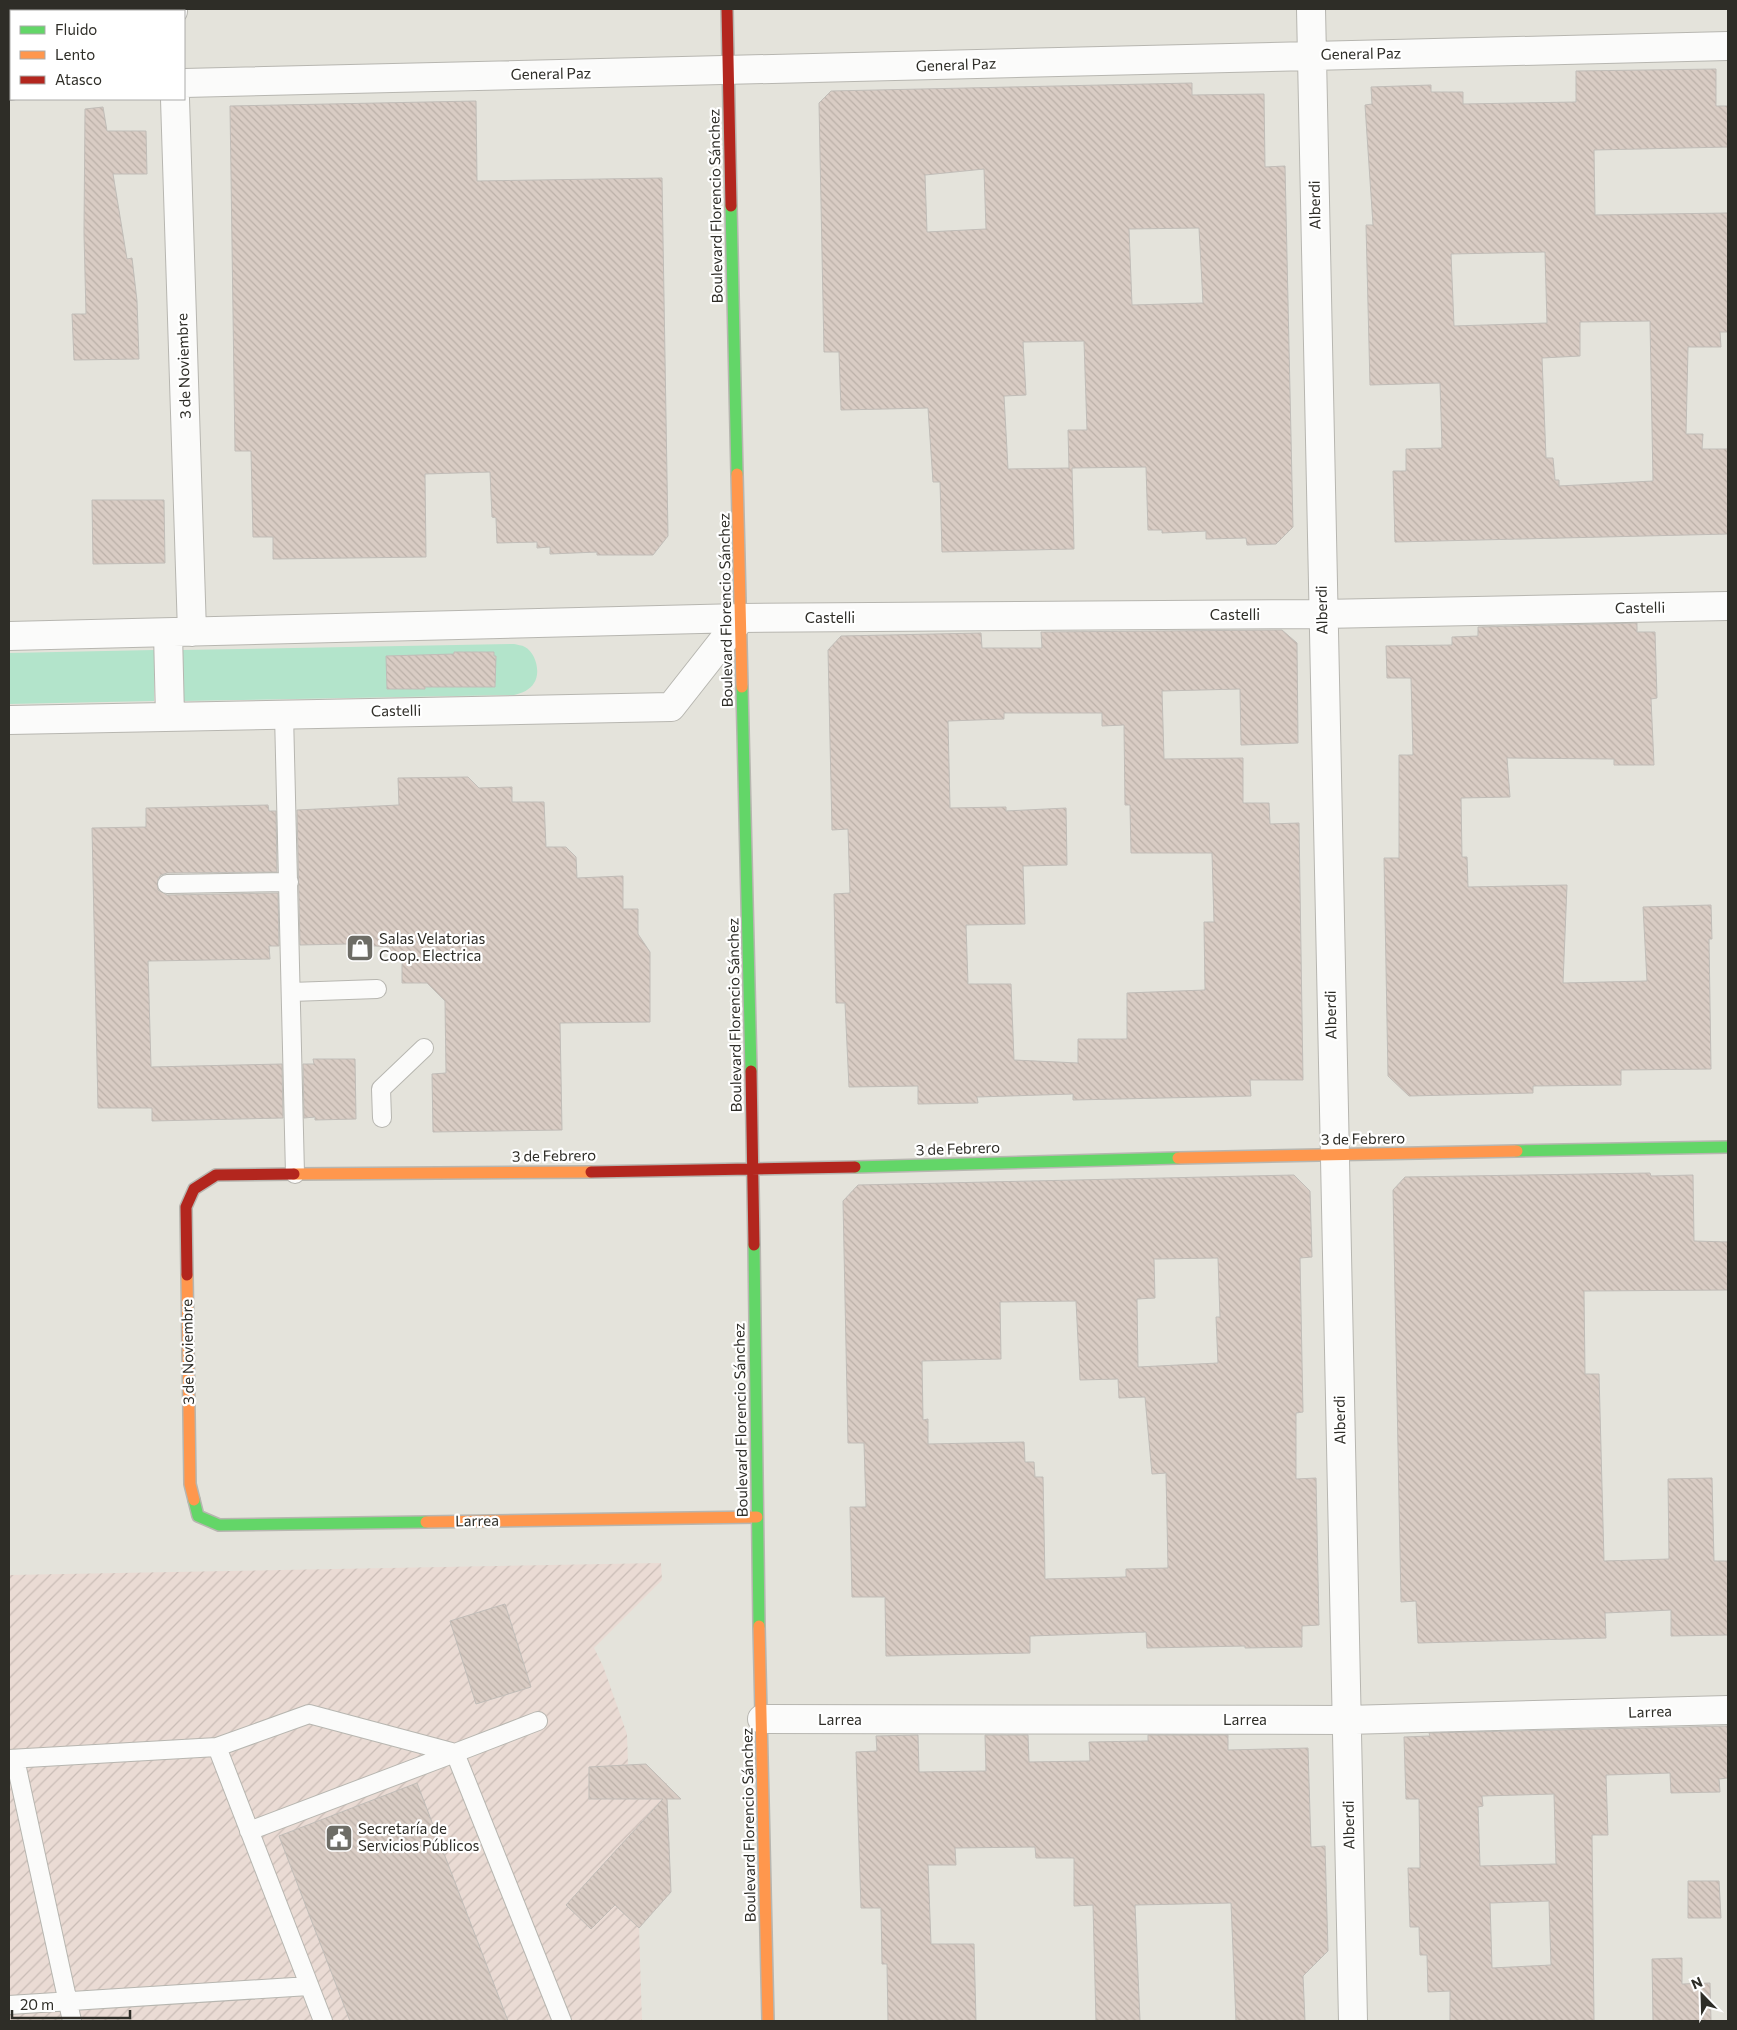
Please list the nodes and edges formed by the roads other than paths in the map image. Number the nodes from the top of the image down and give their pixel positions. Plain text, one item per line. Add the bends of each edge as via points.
1 (726, 9) edge
2 (1311, 9) edge
3 (1728, 46) edge
4 (1312, 55) junction
5 (728, 71) junction
6 (185, 82) edge
7 (175, 100) edge
8 (1728, 606) edge
9 (1322, 614) junction
10 (741, 618) junction
11 (180, 633) junction
12 (9, 636) edge
13 (284, 714) junction
14 (170, 717) junction
15 (9, 720) edge
16 (289, 882) junction
17 (167, 884) dead end
18 (377, 989) dead end
19 (291, 992) junction
20 (424, 1048) dead end
21 (382, 1118) dead end
22 (1728, 1147) edge
23 (1334, 1154) junction
24 (753, 1170) junction
25 (295, 1174) junction
26 (194, 1189) joint
27 (198, 1516) joint
28 (757, 1517) junction
29 (1728, 1710) edge
30 (762, 1720) junction
31 (1346, 1720) junction
32 (538, 1721) dead end
33 (217, 1747) junction
34 (455, 1753) junction
35 (12, 1759) edge
36 (250, 1831) junction
37 (309, 1986) junction
38 (68, 2001) junction
39 (9, 2004) edge
40 (72, 2021) edge
41 (323, 2021) edge
42 (562, 2021) edge
43 (768, 2021) edge
44 (1353, 2021) edge

1 - 5 street, Boulevard Florencio Sánchez
2 - 4 street, Alberdi
3 - 4 street, General Paz
4 - 5 street, General Paz
4 - 9 street, Alberdi
5 - 6 street, General Paz
5 - 10 street, Boulevard Florencio Sánchez
7 - 11 street, 3 de Noviembre
8 - 9 street, Castelli
9 - 10 street, Castelli
9 - 23 street, Alberdi
10 - 11 street, Castelli
10 - 13 street, Castelli via 670,707
10 - 24 street, Boulevard Florencio Sánchez
11 - 12 street, Castelli
11 - 14 street, 3 de Noviembre
13 - 14 street, Castelli
13 - 16 lane
14 - 15 street, Castelli
16 - 17 lane
16 - 19 lane
18 - 19 lane
19 - 25 lane
20 - 21 lane via 381,1089
22 - 23 street, 3 de Febrero
23 - 24 street, 3 de Febrero
23 - 31 street, Alberdi
24 - 25 street, 3 de Febrero
24 - 28 street, Boulevard Florencio Sánchez
25 - 26 street, 3 de Febrero via 216,1175
26 - 27 street, 3 de Noviembre via 186,1207 186,1227 190,1484
27 - 28 street, Larrea via 219,1525
28 - 30 street, Boulevard Florencio Sánchez
29 - 31 street, Larrea
30 - 31 street, Larrea
30 - 43 street, Boulevard Florencio Sánchez
31 - 44 street, Alberdi
32 - 34 lane
33 - 34 lane via 309,1714
33 - 35 lane
33 - 36 lane
34 - 36 lane
34 - 42 lane
35 - 38 lane
36 - 37 lane
37 - 38 lane
37 - 41 lane
38 - 39 lane
38 - 40 lane

